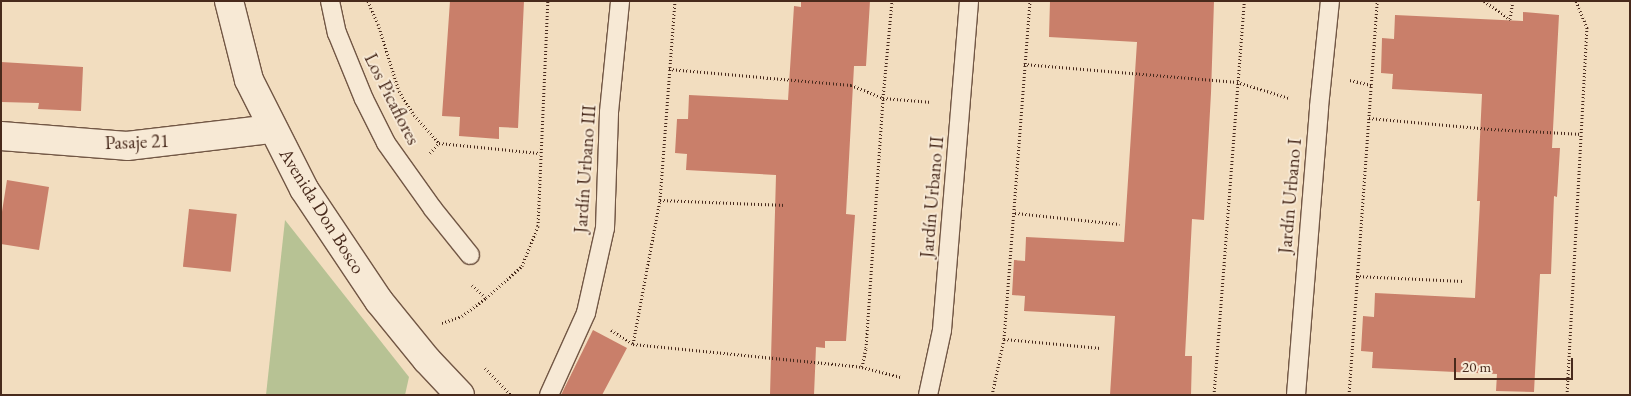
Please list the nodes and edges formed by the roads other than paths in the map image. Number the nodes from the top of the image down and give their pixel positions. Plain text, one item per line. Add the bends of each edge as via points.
1 (229, 1) edge
2 (330, 1) edge
3 (620, 1) edge
4 (969, 1) edge
5 (1330, 1) edge
6 (272, 129) junction
7 (1, 136) edge
8 (470, 255) dead end
9 (929, 390) edge
10 (550, 393) edge
11 (460, 395) edge
12 (1296, 395) edge

1 - 6 main road, Avenida Don Bosco via 249,80
2 - 8 lane, Los Picaflores via 337,33 386,143
3 - 10 lane, Jardín Urbano III via 610,112 605,228 586,313
4 - 9 lane, Jardín Urbano II via 942,330
5 - 12 lane, Jardín Urbano I
6 - 7 main road, Pasaje 21 via 128,146
6 - 11 main road, Avenida Don Bosco via 340,246 427,360

